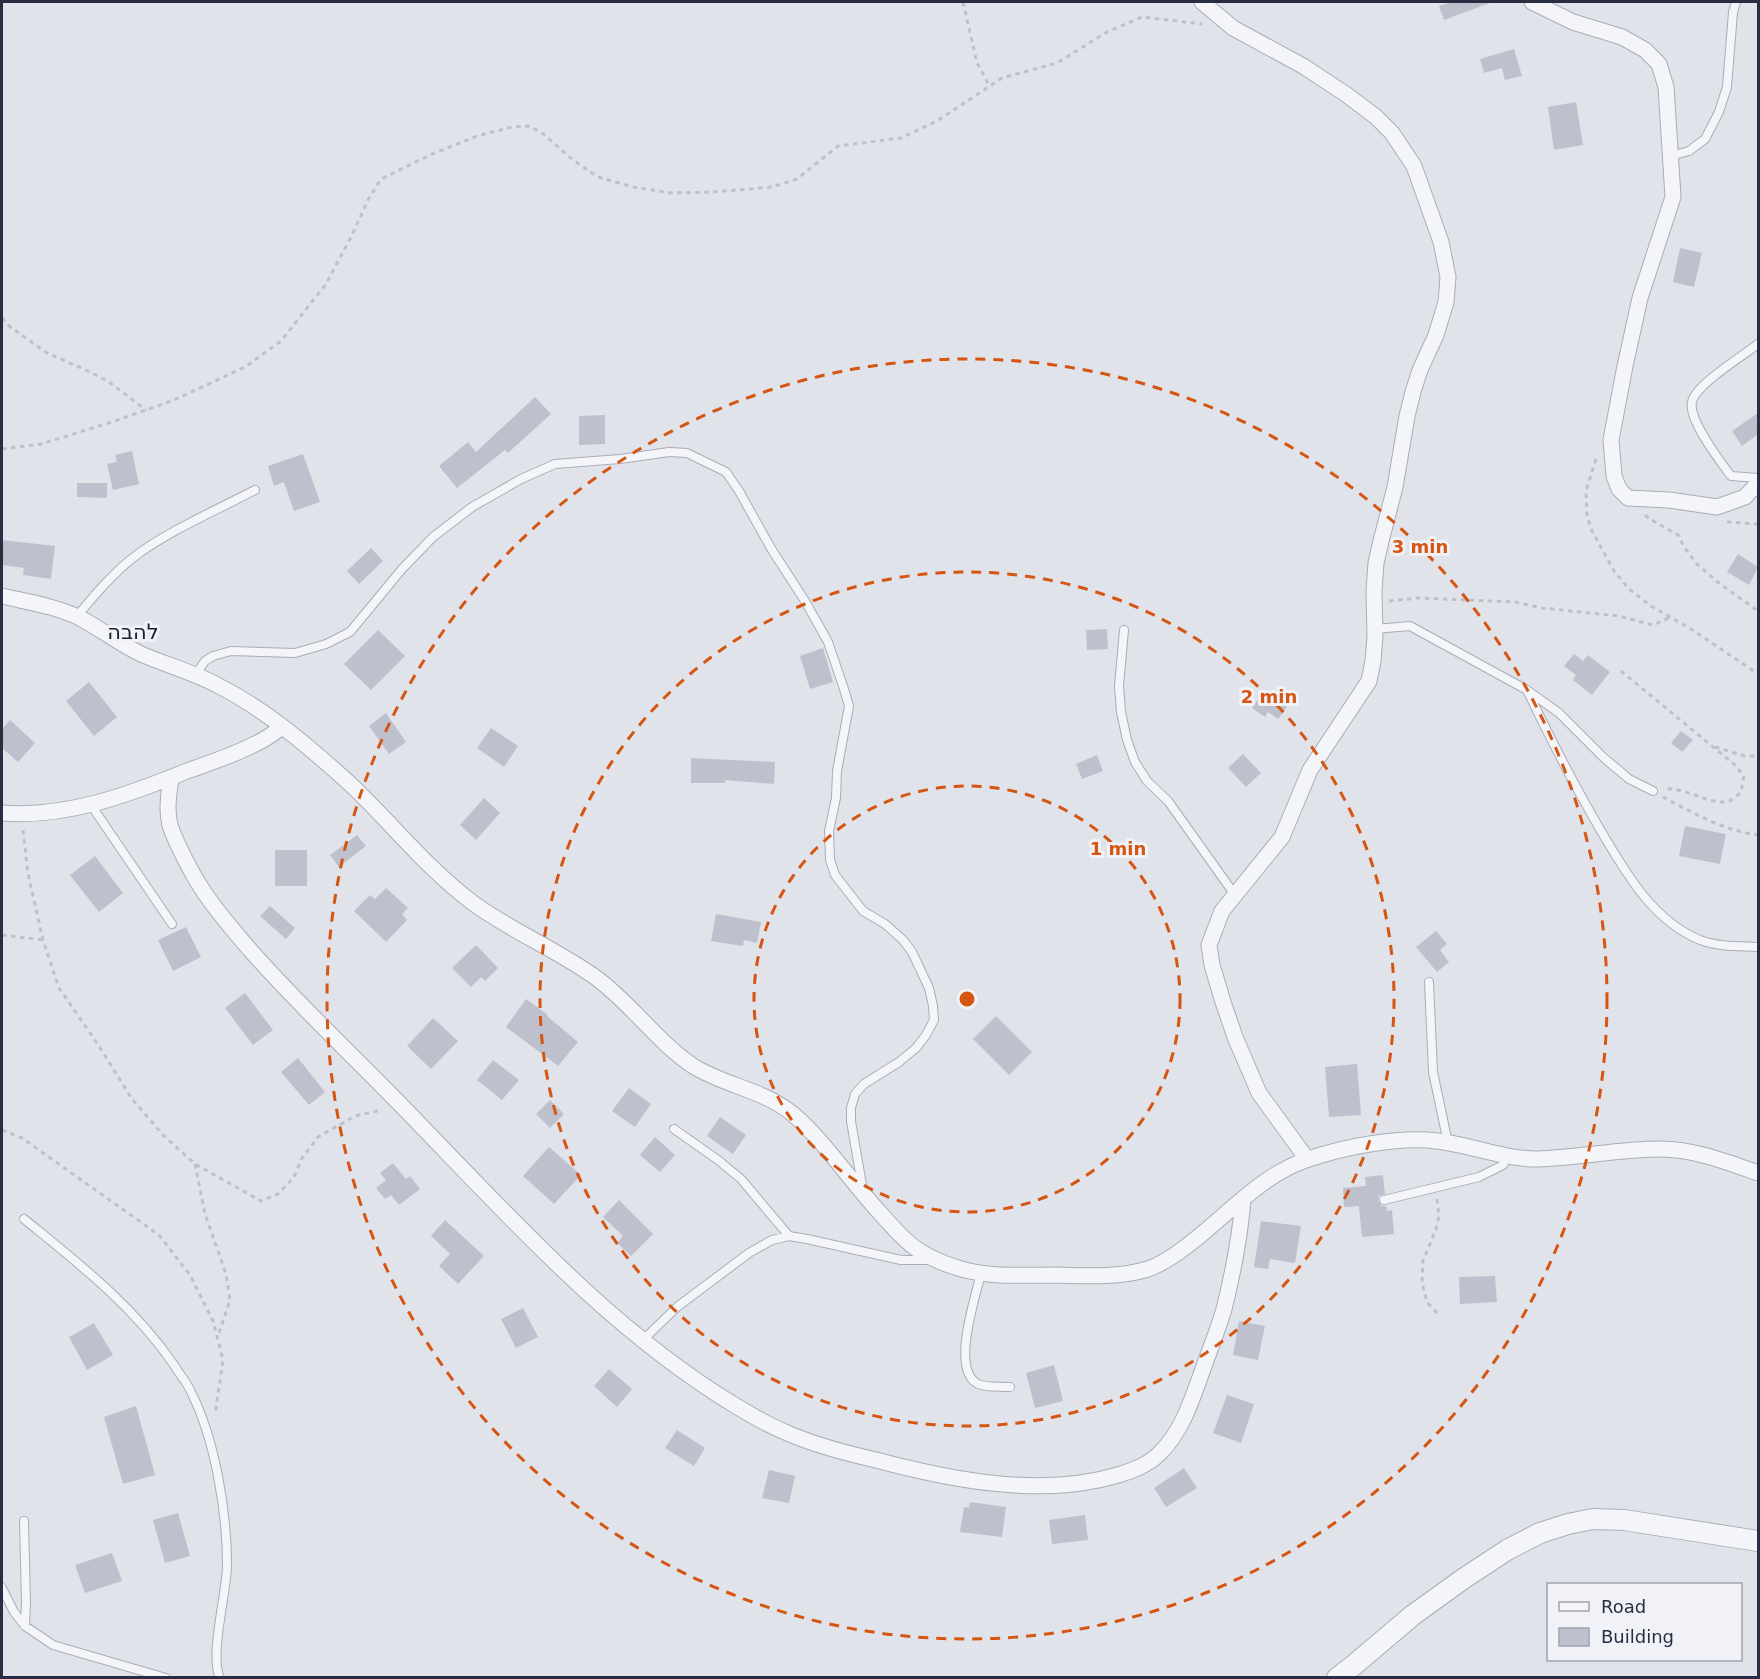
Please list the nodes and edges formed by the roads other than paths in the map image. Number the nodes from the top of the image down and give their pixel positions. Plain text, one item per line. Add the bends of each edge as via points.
1 (1202, 2) edge
2 (1532, 2) edge
3 (1736, 2) edge
4 (1671, 156) junction
5 (1758, 344) edge
6 (1758, 478) edge
7 (1758, 483) edge
8 (255, 490) dead end
9 (2, 596) edge
10 (77, 616) junction
11 (1375, 628) junction
12 (1124, 630) dead end
13 (196, 674) junction
14 (1527, 690) junction
15 (282, 727) junction
16 (171, 778) junction
17 (1653, 791) road end
18 (91, 805) junction
19 (2, 813) edge
20 (1235, 895) junction
21 (172, 924) dead end
22 (1758, 947) edge
23 (1429, 982) dead end
24 (674, 1129) dead end
25 (1448, 1143) junction
26 (1508, 1157) junction
27 (1307, 1159) junction
28 (1758, 1173) edge
29 (864, 1196) junction
30 (1243, 1200) junction
31 (1384, 1200) dead end
32 (24, 1219) dead end
33 (789, 1236) junction
34 (938, 1260) junction
35 (981, 1273) junction
36 (643, 1340) junction
37 (1010, 1387) dead end
38 (24, 1521) dead end
39 (1758, 1541) edge
40 (2, 1588) edge
41 (25, 1626) junction
42 (166, 1677) edge
43 (220, 1677) edge
44 (1337, 1677) edge

1 - 11 street via 1233,28 1303,66 1376,117 1392,133 1414,166 1443,250 1448,277 1446,302 1407,416 1376,564
2 - 4 street via 1573,22 1622,37 1645,50 1659,64 1666,87
3 - 4 lane via 1727,87 1719,112 1705,139 1689,151
4 - 7 street via 1673,197 1640,298 1611,440 1614,476 1628,498 1718,507 1745,497
5 - 6 lane via 1702,387 1692,400 1692,412 1701,432 1731,476
8 - 10 lane via 134,557
9 - 10 street
10 - 13 street via 135,651
11 - 14 lane via 1410,626
11 - 20 street via 1369,681 1310,770 1282,837
12 - 20 lane via 1121,712 1136,762 1147,782 1168,801
13 - 15 street via 261,710
13 - 29 lane via 205,661 231,651 295,653 350,632 433,537 472,507 555,464 669,452 687,453 726,472 828,642 849,706 829,831 835,875 863,911 903,940 921,968 933,1006 934,1020 916,1048 855,1094 850,1120
14 - 17 lane via 1559,713 1629,779
14 - 22 lane via 1586,806 1632,883 1650,904 1698,939 1716,945
15 - 16 street via 255,745
15 - 29 street via 348,783 467,898 610,988 692,1065 791,1112 836,1159
16 - 18 street
16 - 36 street via 170,825 201,888 233,930 281,985 537,1245
18 - 19 street via 22,815
18 - 21 lane
20 - 27 street via 1212,933 1212,965 1235,1037 1259,1092
23 - 25 lane via 1433,1072
24 - 33 lane via 741,1179
25 - 26 street
25 - 27 street via 1383,1143
26 - 28 street via 1536,1159 1663,1149 1700,1155
26 - 31 lane via 1503,1165 1479,1177
27 - 30 street via 1265,1181
29 - 34 street via 905,1240
30 - 35 street via 1184,1249 1147,1270 1108,1276
30 - 36 street via 1239,1243 1223,1313 1187,1414 1174,1437 1150,1462 1104,1479 1065,1485 965,1480 838,1451 784,1432 738,1407
32 - 43 lane via 130,1310 160,1344 191,1391 211,1443 225,1521 227,1567 216,1657
33 - 34 lane via 901,1260
33 - 36 lane via 749,1253 676,1307
34 - 35 street
35 - 37 lane via 965,1344 968,1373 975,1383 984,1386
38 - 41 lane
39 - 44 street via 1624,1520 1593,1519 1540,1533 1463,1579
40 - 41 lane
41 - 42 lane via 53,1645

